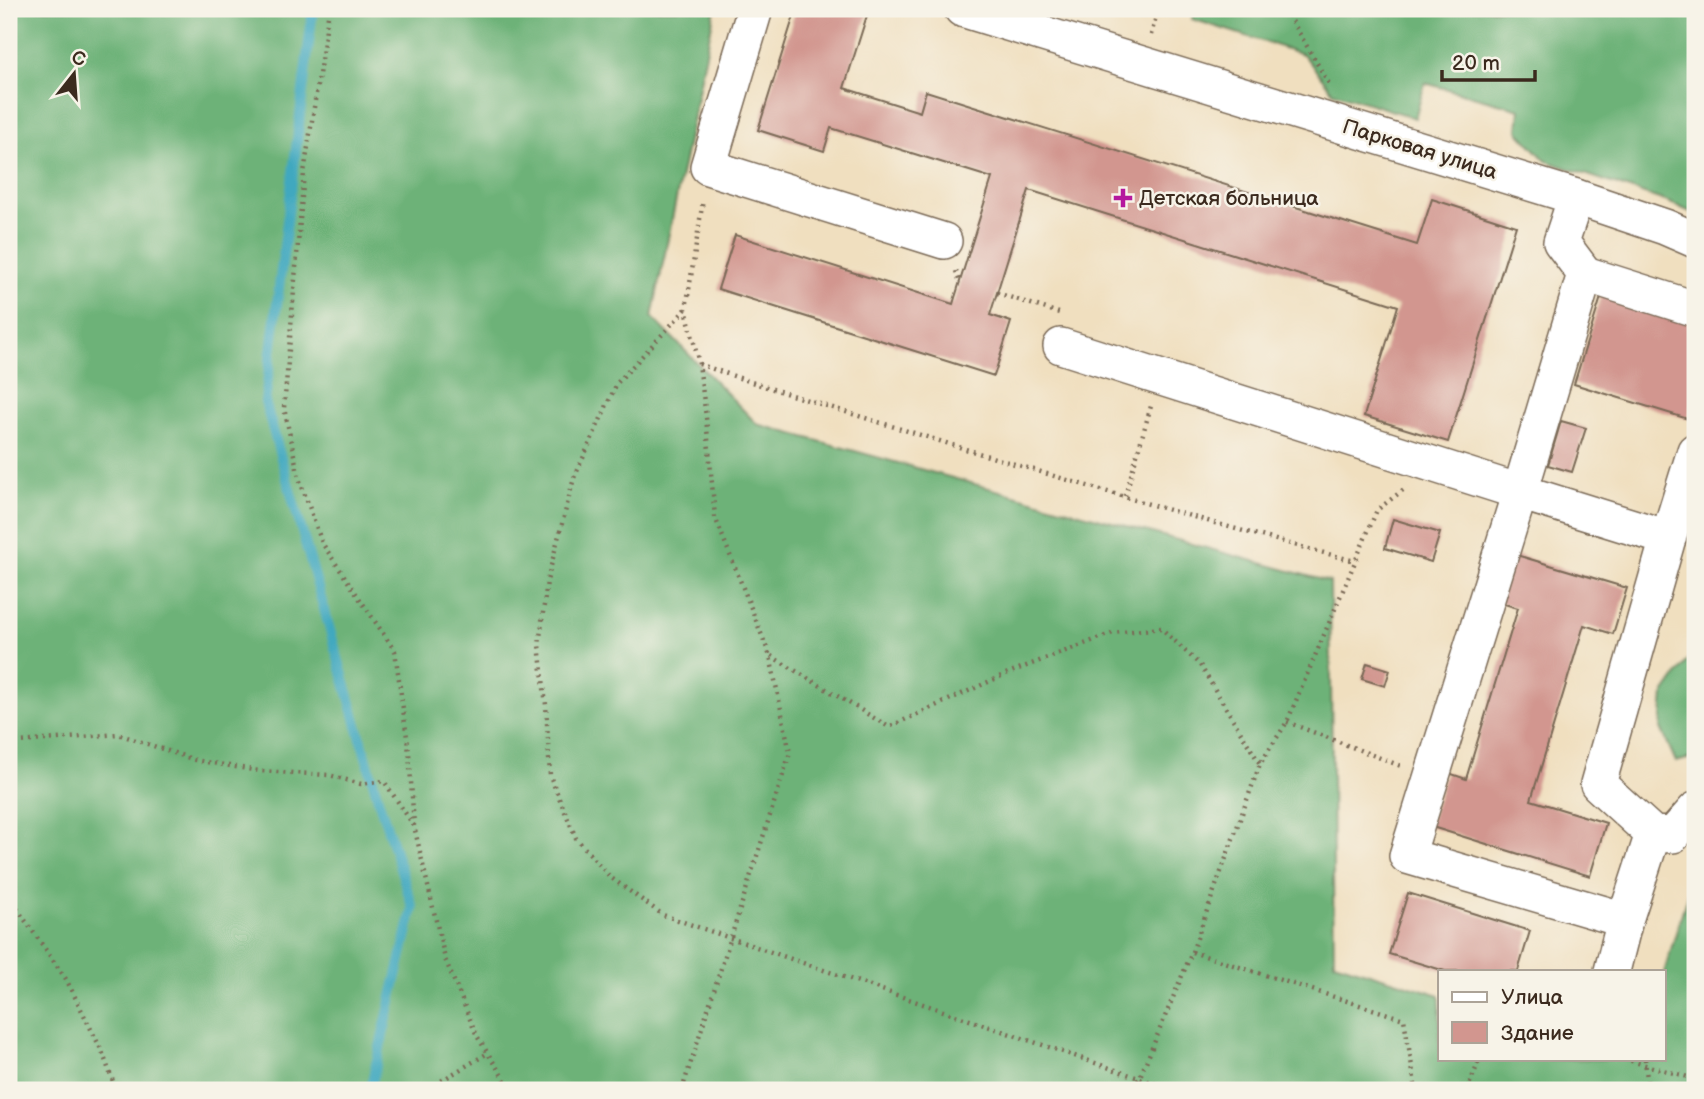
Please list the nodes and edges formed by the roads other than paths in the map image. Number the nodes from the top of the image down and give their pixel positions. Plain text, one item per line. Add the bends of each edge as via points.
1 (755, 9) edge
2 (962, 9) edge
3 (1576, 197) junction
4 (1695, 240) edge
5 (944, 241) dead end
6 (1585, 274) junction
7 (1695, 309) edge
8 (1061, 345) road end
9 (1695, 451) edge
10 (1520, 492) junction
11 (1668, 538) junction
12 (1695, 810) edge
13 (1653, 834) junction
14 (1625, 920) junction
15 (1612, 970) edge

1 - 5 street via 708,167
2 - 3 street, Парковая улица
3 - 4 street, Парковая улица
3 - 6 street via 1561,242
6 - 7 street
6 - 10 street
8 - 10 street
9 - 11 street
10 - 11 street
10 - 14 street via 1407,856
11 - 13 street via 1598,784
12 - 13 street via 1674,835
13 - 14 street
14 - 15 street

